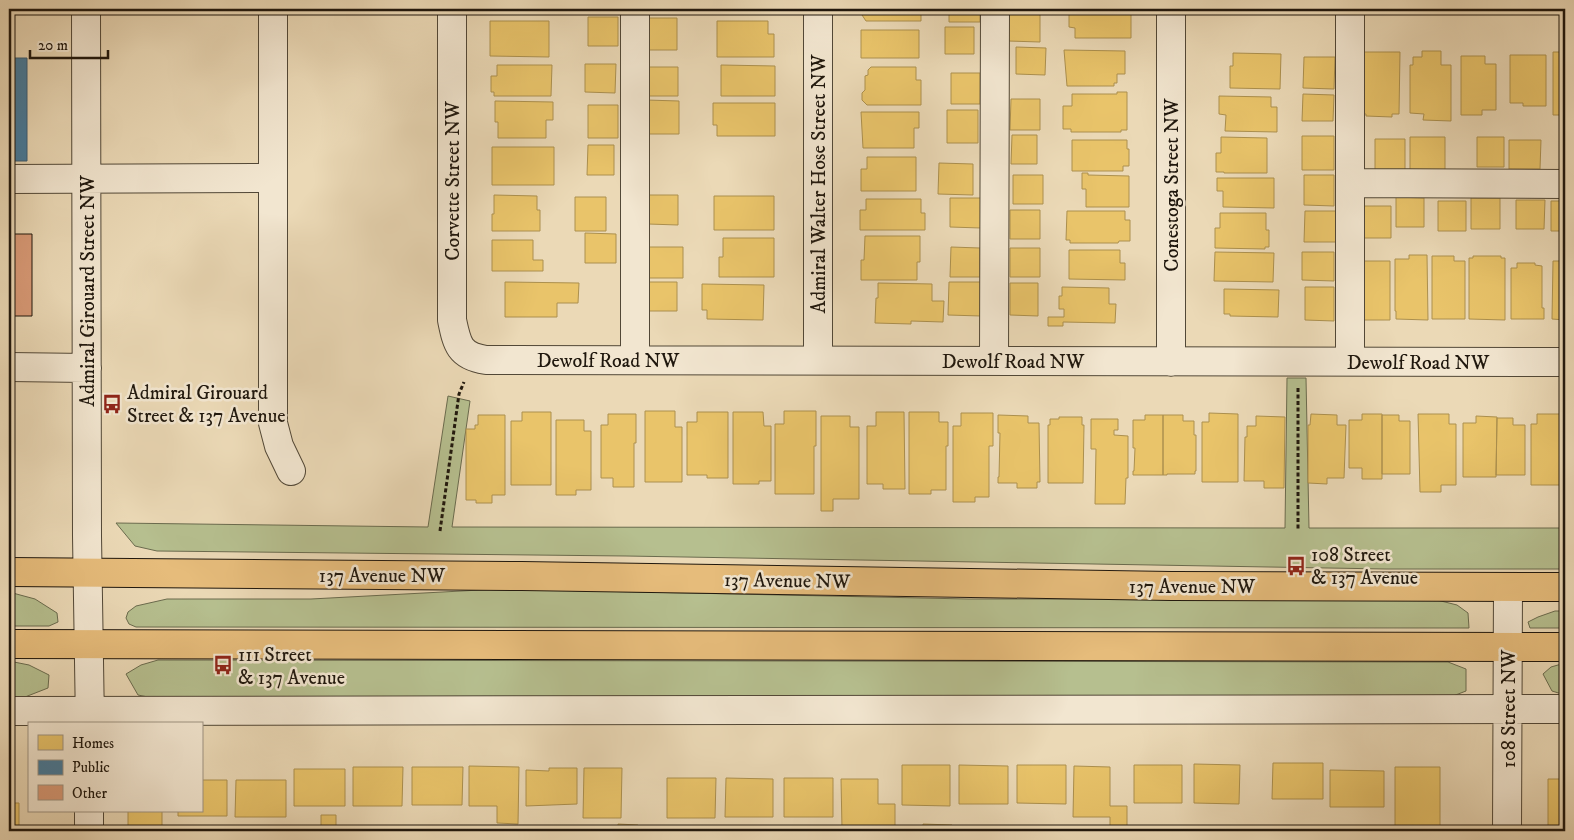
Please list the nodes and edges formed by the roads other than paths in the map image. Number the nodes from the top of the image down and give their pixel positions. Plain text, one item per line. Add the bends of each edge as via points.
1 (86, 9) edge
2 (273, 9) edge
3 (452, 9) edge
4 (635, 9) edge
5 (818, 9) edge
6 (995, 9) edge
7 (1171, 9) edge
8 (1350, 9) edge
9 (86, 178) junction
10 (273, 178) junction
11 (9, 179) edge
12 (1350, 183) junction
13 (1565, 184) edge
14 (468, 355) joint
15 (635, 360) junction
16 (818, 360) junction
17 (994, 361) junction
18 (1350, 361) junction
19 (1171, 362) junction
20 (1565, 362) edge
21 (9, 367) edge
22 (87, 368) junction
23 (291, 472) dead end
24 (9, 572) edge
25 (88, 573) junction
26 (1508, 587) junction
27 (1565, 587) edge
28 (9, 644) edge
29 (89, 645) junction
30 (1508, 647) junction
31 (1565, 647) edge
32 (1508, 710) junction
33 (1565, 710) edge
34 (9, 711) edge
35 (90, 718) edge
36 (89, 812) edge
37 (89, 831) edge
38 (1507, 831) edge

1 - 9 street, Admiral Girouard Street NW
2 - 10 street
3 - 14 street, Corvette Street NW via 452,320 456,338
4 - 15 street
5 - 16 street, Admiral Walter Hose Street NW
6 - 17 street
7 - 19 street, Conestoga Street NW
8 - 12 street
9 - 10 street
9 - 11 street
9 - 22 street, Admiral Girouard Street NW
10 - 23 street via 273,424
12 - 13 street
12 - 18 street
14 - 15 street, Dewolf Road NW via 486,360
15 - 16 street, Dewolf Road NW
16 - 17 street, Dewolf Road NW
17 - 19 street, Dewolf Road NW
18 - 19 street, Dewolf Road NW
18 - 20 street, Dewolf Road NW
21 - 22 street
22 - 25 street, Admiral Girouard Street NW
24 - 25 main road, 137 Avenue NW
25 - 26 main road, 137 Avenue NW
25 - 29 street, Admiral Girouard Street NW
26 - 27 main road, 137 Avenue NW
26 - 30 street, 108 Street NW
28 - 29 main road
29 - 30 main road
29 - 35 street, Admiral Girouard Street NW
30 - 31 main road
30 - 32 street, 108 Street NW
32 - 33 street
32 - 35 street
32 - 38 street, 108 Street NW
34 - 35 street
36 - 37 street

